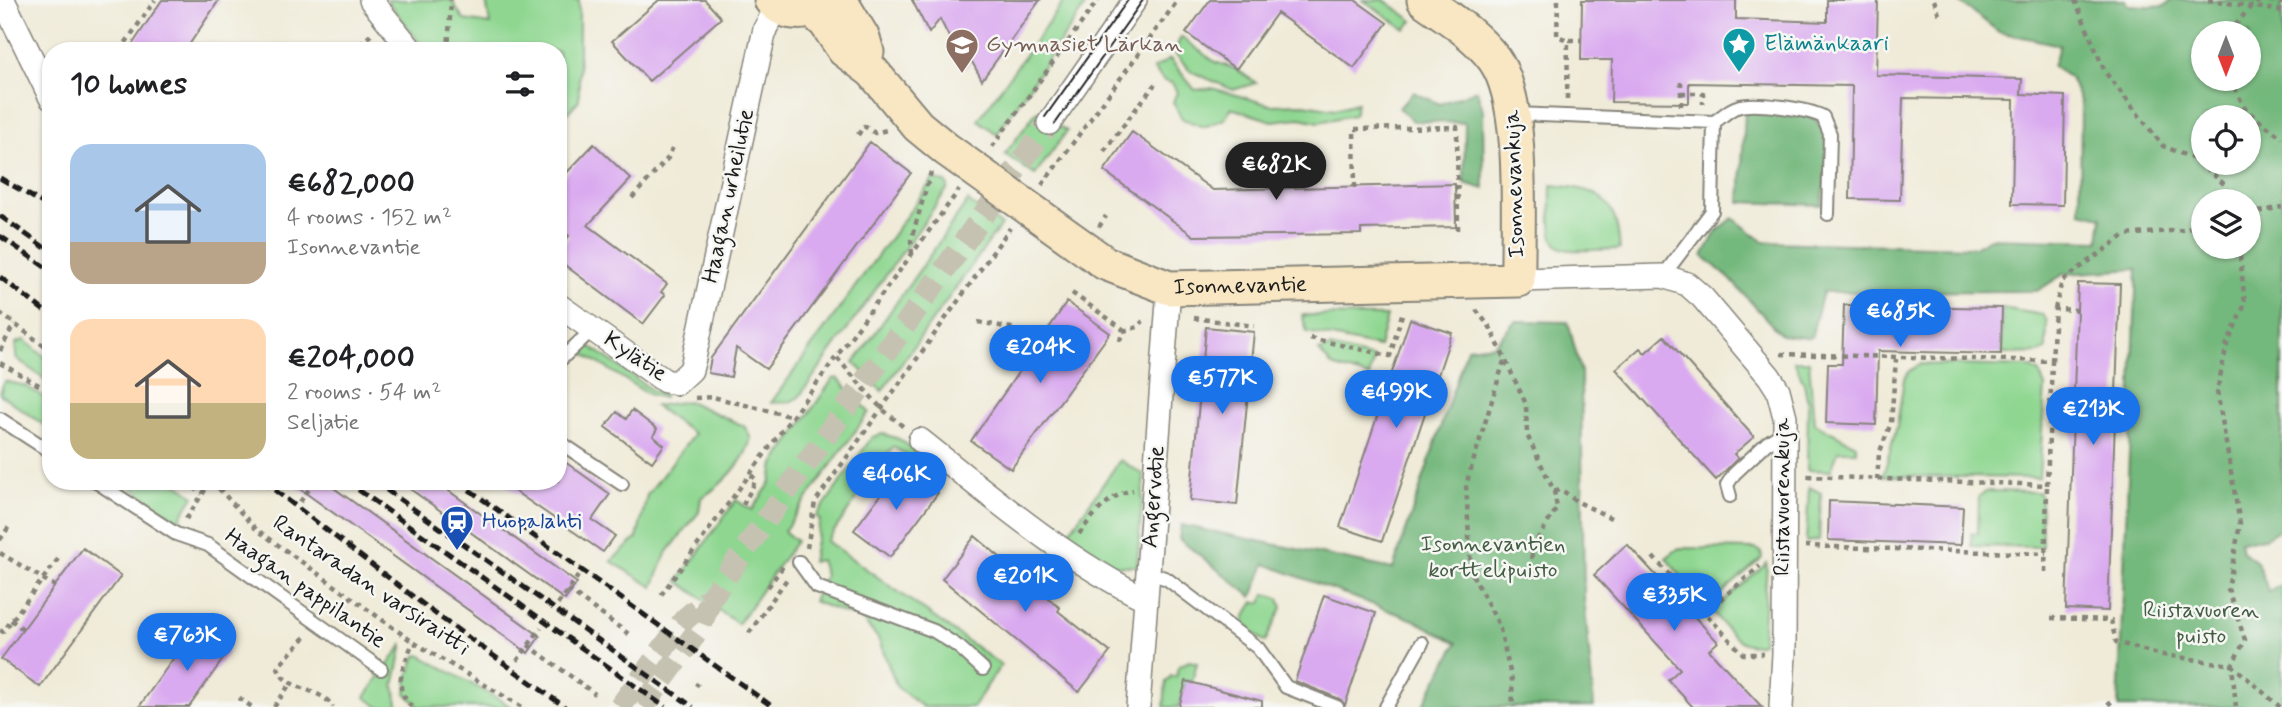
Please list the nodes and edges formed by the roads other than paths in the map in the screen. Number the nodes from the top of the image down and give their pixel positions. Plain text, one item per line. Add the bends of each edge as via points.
1 (4, 0) edge
2 (371, 0) edge
3 (1135, 0) edge
4 (1424, 0) edge
5 (774, 3) edge
6 (826, 3) edge
7 (405, 42) edge
8 (42, 79) edge
9 (1514, 114) junction
10 (1714, 122) junction
11 (1049, 123) tunnel mouth
12 (1828, 214) dead end
13 (1652, 276) junction
14 (1518, 280) junction
15 (1169, 288) junction
16 (567, 311) edge
17 (593, 329) junction
18 (567, 354) edge
19 (677, 383) joint
20 (0, 419) edge
21 (1785, 431) junction
22 (920, 440) dead end
23 (42, 446) edge
24 (567, 447) edge
25 (622, 484) dead end
26 (109, 490) edge
27 (1730, 496) dead end
28 (799, 562) road end
29 (1148, 572) junction
30 (1146, 600) junction
31 (1422, 643) dead end
32 (381, 669) dead end
33 (983, 669) dead end
34 (1138, 707) edge
35 (1337, 707) edge
36 (1386, 707) edge
37 (1781, 707) edge

1 - 8 street
2 - 7 street
3 - 11 street
4 - 9 street, Isonnevankuja via 1473,36 1493,58 1508,86
5 - 6 street via 800,13
5 - 19 street, Haagan urheilutie via 691,370
6 - 15 street, Isonnevantie via 863,38 872,71 918,126 1105,263
9 - 10 lane
9 - 14 street, Isonnevankuja
10 - 12 lane via 1737,106 1812,111 1823,117 1830,134
10 - 13 lane via 1712,211
13 - 14 street, Isonnevantie
13 - 21 street, Riistavuorenkuja via 1686,284 1702,297 1769,376 1780,397
14 - 15 street, Isonnevantie
15 - 29 street, Angervotie
16 - 17 street, Kylätie
17 - 18 lane
17 - 19 street, Kylätie via 665,381
20 - 23 lane
21 - 27 lane via 1734,474 1727,485
21 - 37 street, Riistavuorenkuja via 1791,546
22 - 30 street via 1066,551
24 - 25 lane
26 - 32 lane, Haagan pappilantie via 176,534 208,545
28 - 33 lane via 817,587 934,631
29 - 30 street, Angervotie
29 - 35 lane via 1167,579 1258,648 1286,687
30 - 34 street, Angervotie
31 - 36 lane

